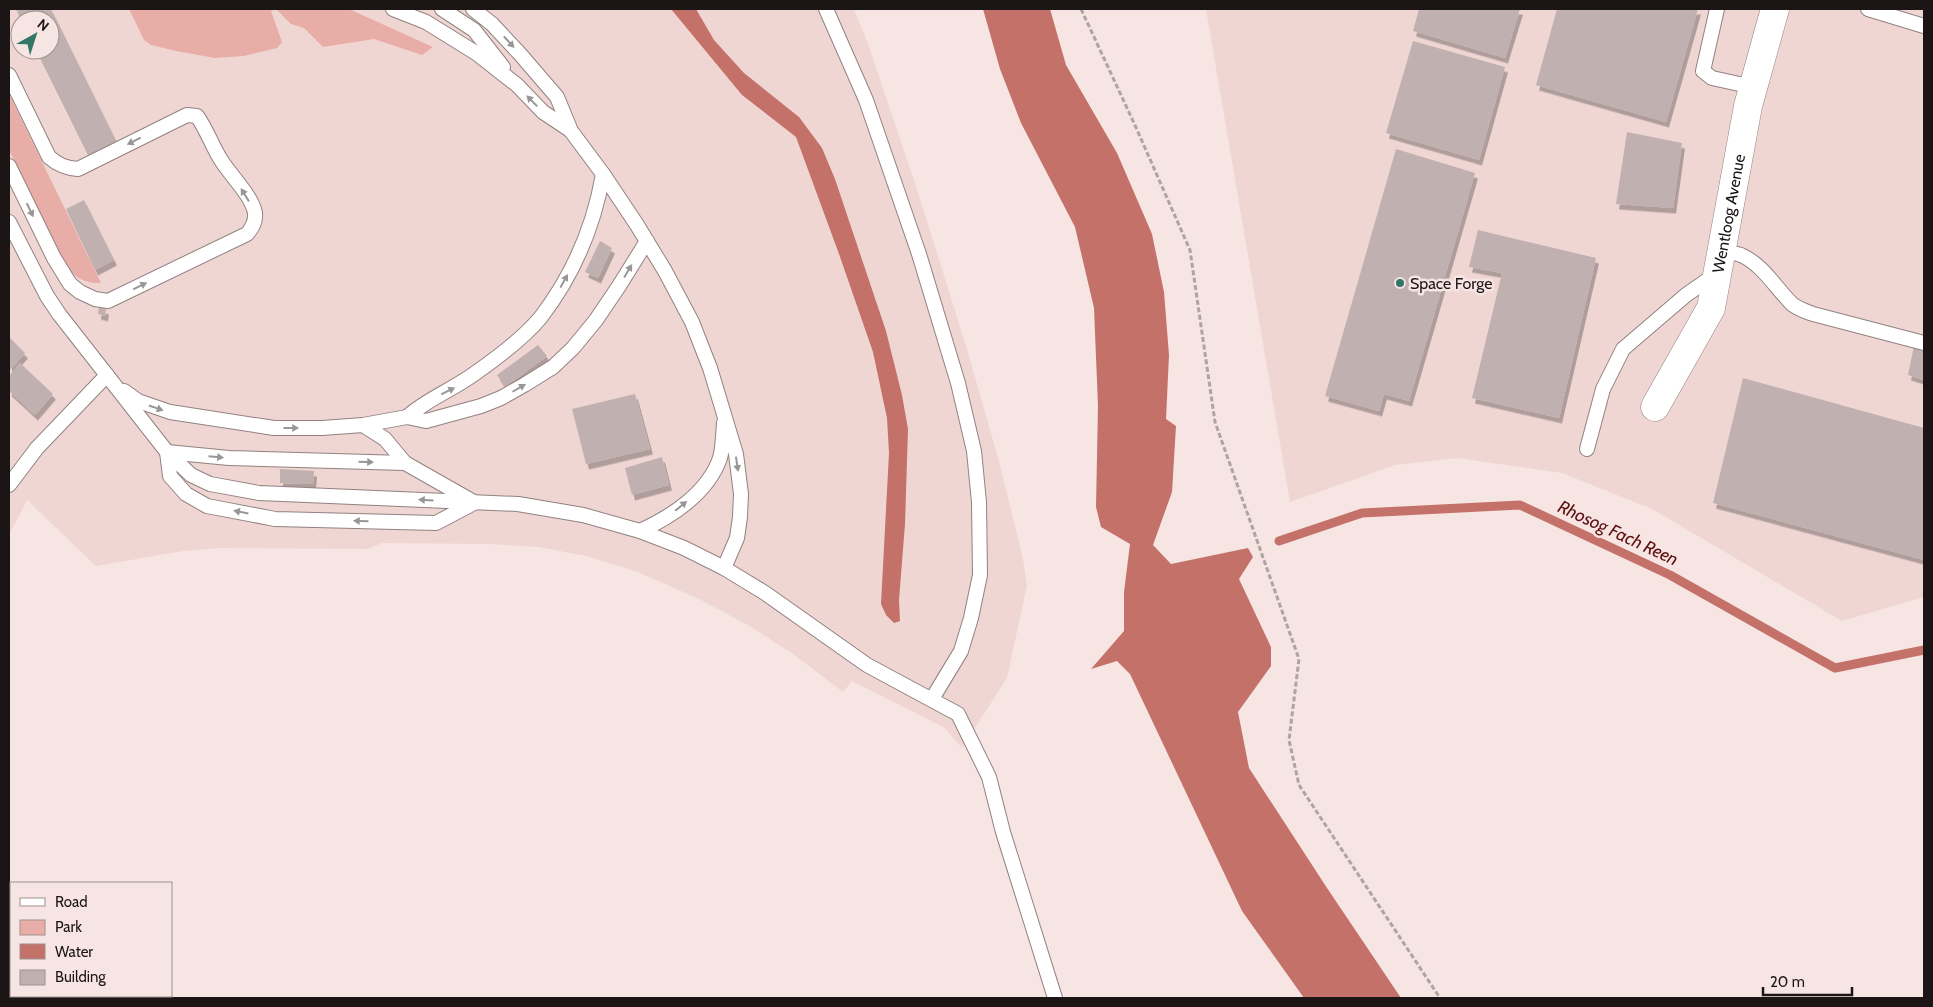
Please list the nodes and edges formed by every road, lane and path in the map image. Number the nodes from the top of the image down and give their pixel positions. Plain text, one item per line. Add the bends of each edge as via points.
1 (393, 9) edge
2 (442, 9) edge
3 (473, 9) edge
4 (826, 9) edge
5 (1081, 9) edge
6 (1716, 9) edge
7 (1775, 9) edge
8 (1868, 9) edge
9 (1924, 26) edge
10 (9, 75) edge
11 (517, 85) junction
12 (1753, 87) junction
13 (571, 131) junction
14 (9, 166) edge
15 (604, 174) junction
16 (9, 222) edge
17 (646, 240) junction
18 (1720, 261) junction
19 (1924, 343) edge
20 (111, 380) junction
21 (1655, 406) dead end
22 (407, 417) junction
23 (725, 417) junction
24 (364, 425) junction
25 (1587, 449) dead end
26 (167, 452) junction
27 (405, 463) junction
28 (9, 485) edge
29 (475, 502) junction
30 (640, 531) junction
31 (724, 568) junction
32 (932, 699) junction
33 (1055, 998) edge
34 (1440, 998) edge

1 - 11 lane via 426,22 476,53
2 - 11 lane via 474,30
3 -> 13 lane via 492,24 557,97
4 - 32 lane via 866,100 919,254 958,382 974,451 979,502 980,575 972,618 961,651
5 - 34 path via 1190,250 1215,422 1299,659 1289,740 1299,785
6 - 12 lane via 1703,71 1712,78
7 - 12 street, Wentloog Avenue
8 - 9 lane
14 -> 10 lane via 70,284 95,299 108,301 247,234 255,220 255,212 246,195 221,160 197,116 186,115 78,169 67,168 49,157
13 -> 11 lane via 543,112
12 - 18 street, Wentloog Avenue
13 - 15 lane
15 - 17 lane
22 -> 15 lane via 421,405 477,373 540,318 578,257 592,222
16 - 20 lane via 47,296
22 -> 17 lane via 426,421 481,406 502,398 553,366 596,320
17 - 23 lane via 692,322
18 - 19 lane via 1739,254 1750,260 1793,305 1802,310
18 - 21 street, Wentloog Avenue via 1711,308
18 - 25 lane via 1623,349 1603,389
20 -> 24 lane via 138,401 170,412 274,428
20 - 26 lane
20 - 28 lane via 38,448
22 - 24 lane
30 -> 23 lane via 683,505 709,479 720,458
23 -> 31 lane via 736,454 741,494 737,538
24 - 27 lane via 386,439
26 -> 27 lane via 229,458
29 -> 26 lane via 227,489 191,475
29 -> 26 lane via 436,522 275,519 208,506 186,494 170,476
27 - 29 lane
29 - 30 lane via 559,510
30 - 31 lane
31 - 32 lane via 868,665
32 - 33 lane via 958,714 988,777

